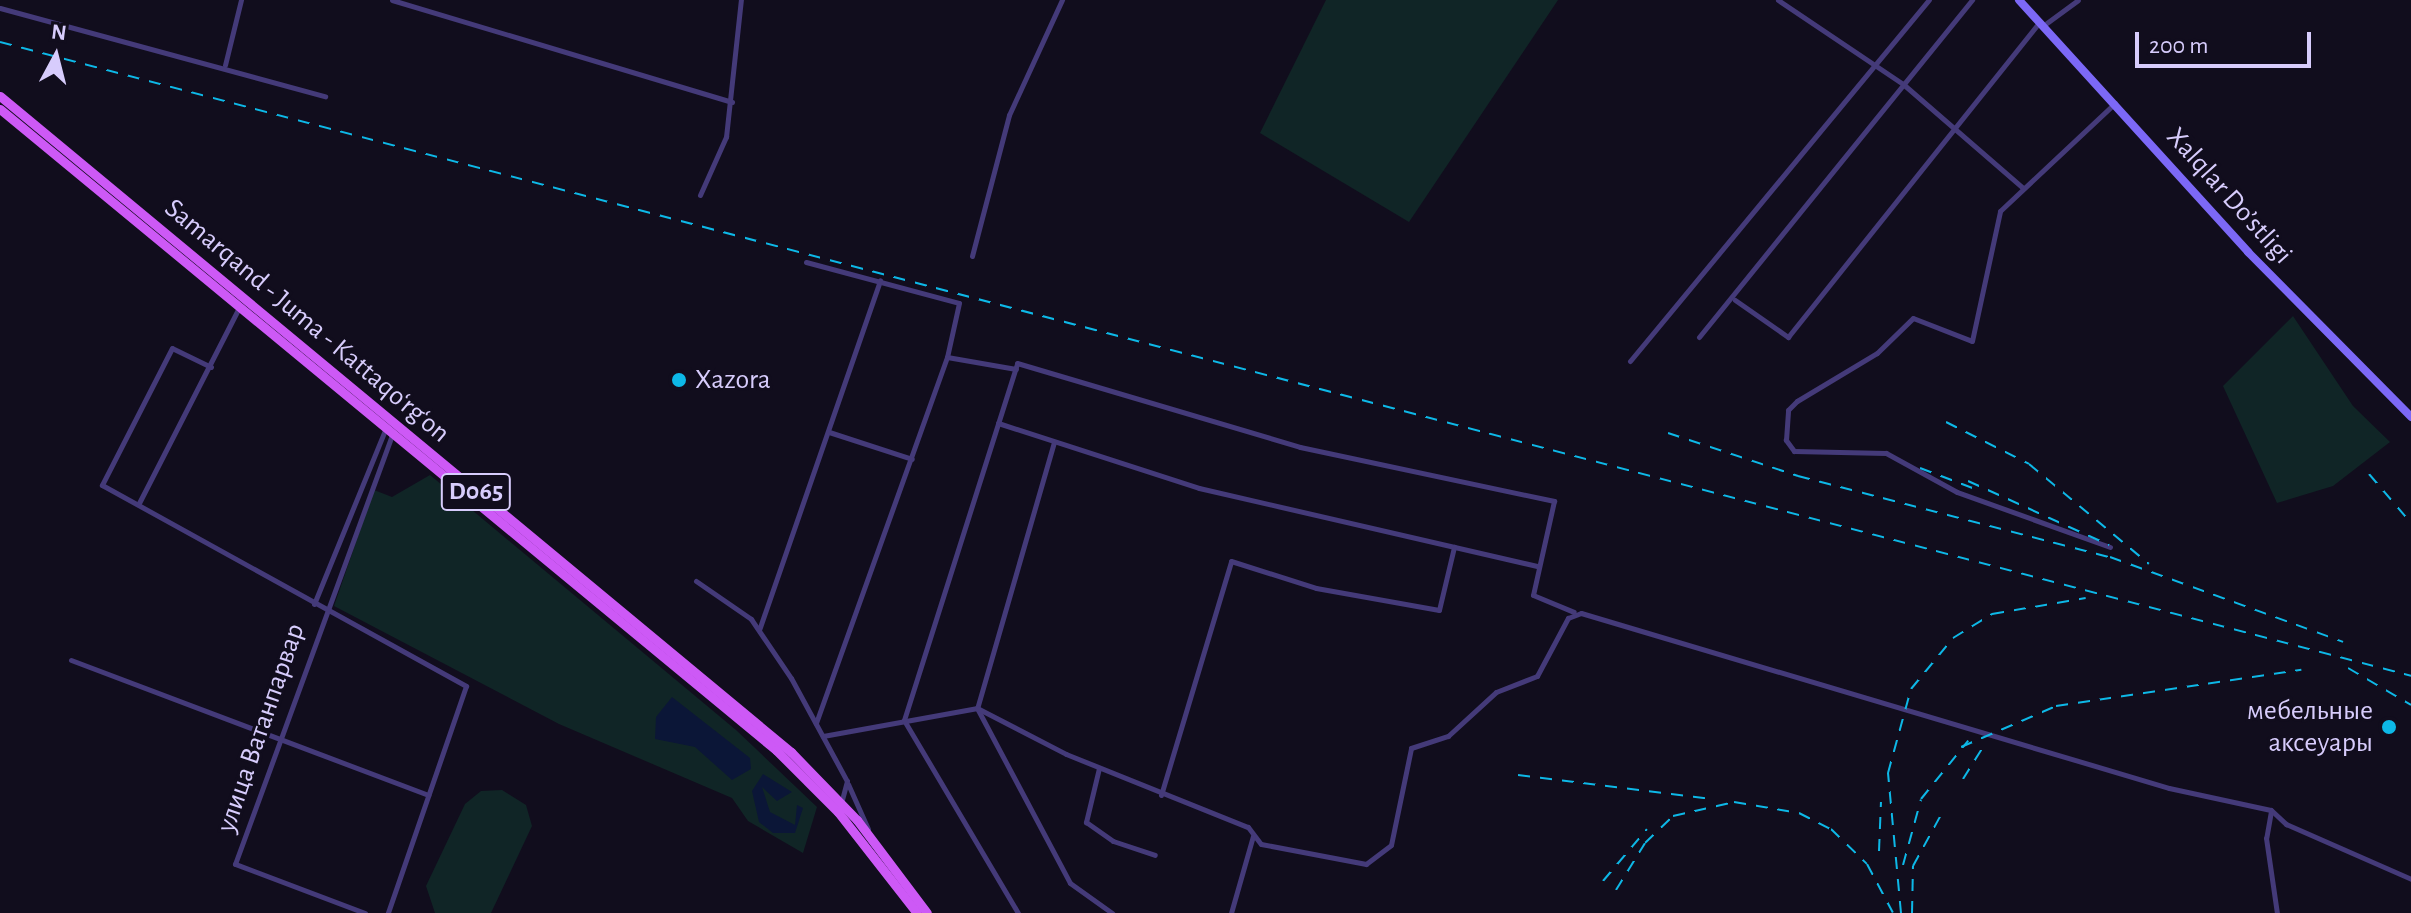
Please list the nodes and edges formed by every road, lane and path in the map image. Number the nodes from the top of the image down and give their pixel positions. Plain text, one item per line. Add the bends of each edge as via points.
1 (241, 0) edge
2 (392, 0) edge
3 (741, 0) edge
4 (1062, 0) edge
5 (1778, 0) edge
6 (1929, 0) edge
7 (1972, 0) edge
8 (2019, 0) edge
9 (2078, 0) edge
10 (0, 8) edge
11 (2042, 23) junction
12 (225, 65) junction
13 (1876, 66) junction
14 (1903, 84) junction
15 (0, 96) edge
16 (325, 96) dead end
17 (732, 102) junction
18 (2115, 102) junction
19 (0, 109) edge
20 (1952, 128) junction
21 (2023, 188) junction
22 (700, 195) dead end
23 (183, 251) junction
24 (972, 256) dead end
25 (806, 262) dead end
26 (227, 280) junction
27 (880, 280) junction
28 (219, 288) junction
29 (1735, 300) junction
30 (240, 306) junction
31 (1699, 337) dead end
32 (947, 357) junction
33 (1630, 361) dead end
34 (211, 367) junction
35 (1016, 369) junction
36 (2411, 417) edge
37 (998, 423) junction
38 (390, 430) junction
39 (829, 432) junction
40 (1054, 442) junction
41 (912, 459) junction
42 (139, 503) junction
43 (1454, 547) junction
44 (2110, 547) dead end
45 (1538, 566) junction
46 (696, 581) dead end
47 (314, 604) junction
48 (323, 609) junction
49 (1575, 612) junction
50 (759, 630) junction
51 (71, 660) dead end
52 (977, 708) junction
53 (904, 720) junction
54 (816, 723) junction
55 (823, 736) junction
56 (277, 737) junction
57 (1099, 768) junction
58 (847, 781) junction
59 (428, 795) junction
60 (1161, 795) junction
61 (840, 807) junction
62 (2271, 810) junction
63 (1253, 836) junction
64 (872, 838) junction
65 (1155, 855) dead end
66 (2411, 879) edge
67 (365, 913) edge
68 (388, 913) edge
69 (917, 913) edge
70 (927, 913) edge
71 (1018, 913) edge
72 (1112, 913) edge
73 (1231, 913) edge
74 (2277, 913) edge

1 - 12 street
2 - 17 street
3 - 17 street
4 - 24 street via 1009,115
5 - 13 street
6 - 13 street
7 - 14 street
8 - 11 main road, Xalqlar Do’stligi
9 - 11 street
10 - 12 street
11 - 18 main road, Xalqlar Do’stligi
11 - 20 street
12 - 16 street
13 - 14 street
13 - 33 street
14 - 20 street
14 - 29 street
15 - 23 main road, Samarqand - Juma - Kattaqo‘rg‘on / D065
17 - 22 street via 726,137
18 - 21 street
18 - 36 main road, Xalqlar Do’stligi via 2248,252
19 - 23 main road, Samarqand - Juma - Kattaqo‘rg‘on / D065
20 - 21 street
20 - 29 street via 1788,337
21 - 44 street via 2000,211 1972,341 1913,318 1877,353 1788,410 1786,447 1886,453 1957,492
23 - 26 main road, Samarqand - Juma - Kattaqo‘rg‘on / D065
23 - 28 main road, Samarqand - Juma - Kattaqo‘rg‘on / D065
25 - 27 street
26 - 28 main road
26 - 61 main road, Samarqand - Juma - Kattaqo‘rg‘on / D065
27 - 32 street via 959,303
27 - 39 street
28 - 30 main road, Samarqand - Juma - Kattaqo‘rg‘on / D065
29 - 31 street
30 - 34 street
30 - 38 main road, Samarqand - Juma - Kattaqo‘rg‘on / D065
32 - 35 street
32 - 41 street
34 - 42 street
34 - 42 street, улица Ватанпарвар via 172,348 102,485
35 - 37 street
35 - 45 street via 1022,363 1300,447 1554,501
37 - 40 street
37 - 53 street
38 - 47 street
38 - 48 street
38 - 61 main road, Samarqand - Juma - Kattaqo‘rg‘on / D065
39 - 41 street
39 - 50 street
40 - 43 street via 1199,488
40 - 52 street
41 - 54 street
42 - 47 street, улица Ватанпарвар
43 - 45 street
43 - 60 street via 1439,610 1316,588 1231,561
45 - 49 street via 1533,595
46 - 50 street
47 - 48 street, улица Ватанпарвар
48 - 56 street, улица Ватанпарвар
48 - 59 street, улица Ватанпарвар via 466,686
49 - 62 street via 2169,788
49 - 63 street via 1537,676 1496,692 1448,736 1411,748 1391,845 1377,860 1315,855
50 - 54 street
51 - 56 street
52 - 53 street
52 - 57 street
52 - 72 street via 1070,883
53 - 55 street
53 - 71 street
54 - 55 street
55 - 58 street
56 - 59 street
56 - 67 street, улица Ватанпарвар via 235,864
57 - 60 street
57 - 65 street via 1086,822 1113,841
58 - 61 street
58 - 64 street
59 - 68 street, улица Ватанпарвар
60 - 63 street via 1248,827
61 - 64 main road, Samarqand - Juma - Kattaqo‘rg‘on / D065
61 - 69 main road, Samarqand - Juma - Kattaqo‘rg‘on / D065
62 - 66 street via 2286,824
62 - 74 street via 2266,838
63 - 73 street
64 - 70 main road, Samarqand - Juma - Kattaqo‘rg‘on / D065

